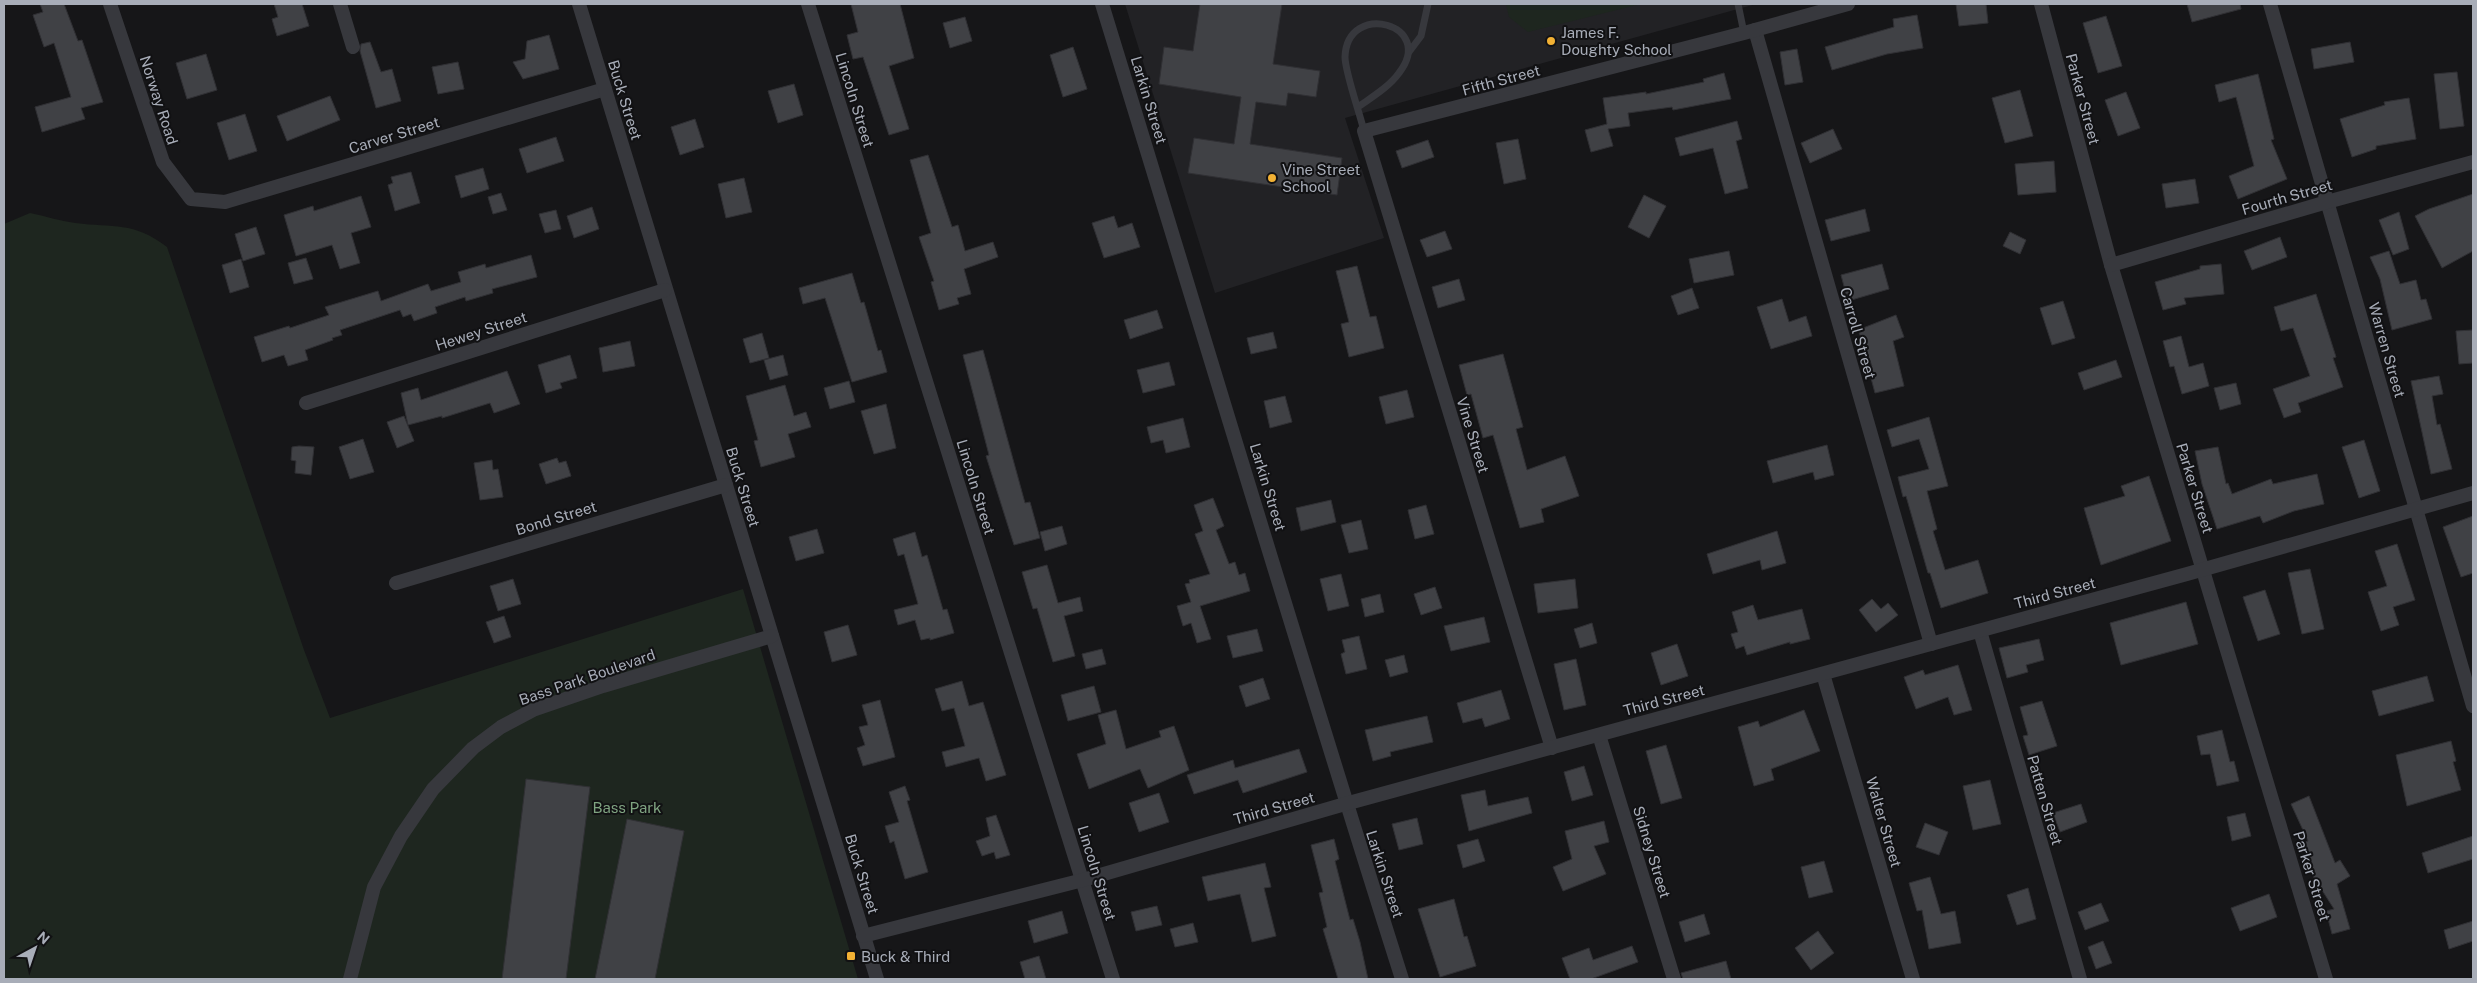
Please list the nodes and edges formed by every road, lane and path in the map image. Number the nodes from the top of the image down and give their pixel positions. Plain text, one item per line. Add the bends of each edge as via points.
1 (110, 4) edge
2 (340, 4) edge
3 (579, 4) edge
4 (808, 4) edge
5 (1102, 4) edge
6 (1428, 4) edge
7 (1738, 4) edge
8 (1848, 4) edge
9 (2041, 4) edge
10 (2270, 4) edge
11 (1750, 32) junction
12 (353, 47) dead end
13 (1407, 55) junction
14 (605, 89) junction
15 (1358, 107) junction
16 (1364, 131) junction
17 (2473, 162) edge
18 (191, 199) joint
19 (2327, 202) junction
20 (2110, 266) junction
21 (665, 290) junction
22 (306, 404) dead end
23 (726, 485) junction
24 (2473, 493) edge
25 (2417, 508) junction
26 (2203, 570) junction
27 (396, 583) dead end
28 (1980, 631) junction
29 (772, 636) junction
30 (1931, 644) junction
31 (1823, 674) junction
32 (2473, 706) edge
33 (1599, 735) junction
34 (1552, 748) junction
35 (1346, 804) junction
36 (1083, 880) junction
37 (863, 936) junction
38 (350, 979) edge
39 (877, 979) edge
40 (1113, 979) edge
41 (1402, 979) edge
42 (1674, 979) edge
43 (1913, 979) edge
44 (2080, 979) edge
45 (2326, 979) edge

1 - 18 street, Norway Road via 163,162
2 - 12 street
3 - 14 street, Buck Street
4 - 36 street, Lincoln Street
5 - 35 street, Larkin Street
6 - 13 lane via 1421,36
7 - 11 lane
8 - 11 street, Fifth Street
9 - 20 street, Parker Street
10 - 19 street, Warren Street
11 - 16 street, Fifth Street
11 - 30 street, Carroll Street
13 - 15 lane via 1399,73
13 - 15 lane via 1409,47 1404,34 1395,24 1382,19 1360,23 1351,33 1345,57
14 - 18 street, Carver Street via 225,202
14 - 21 street, Buck Street
15 - 16 lane
16 - 34 street, Vine Street
17 - 19 street, Fourth Street
19 - 20 street, Fourth Street
19 - 25 street, Warren Street
20 - 26 street, Parker Street
21 - 22 street, Hewey Street
21 - 23 street, Buck Street
23 - 27 street, Bond Street
23 - 29 street, Buck Street
24 - 25 street, Third Street
25 - 26 street, Third Street
25 - 32 street, Warren Street
26 - 28 street, Third Street
26 - 45 street, Parker Street
28 - 30 street, Third Street
28 - 44 street, Patten Street
29 - 37 street, Buck Street
29 - 38 street, Bass Park Boulevard via 533,710 501,727 473,748 433,789 401,836 374,887
30 - 31 street, Third Street
31 - 33 street, Third Street
31 - 43 street, Walter Street
33 - 34 street, Third Street
33 - 42 street, Sidney Street
34 - 35 street, Third Street
35 - 36 street, Third Street
35 - 41 street, Larkin Street
36 - 37 street, Third Street
36 - 40 street, Lincoln Street
37 - 39 street, Buck Street

